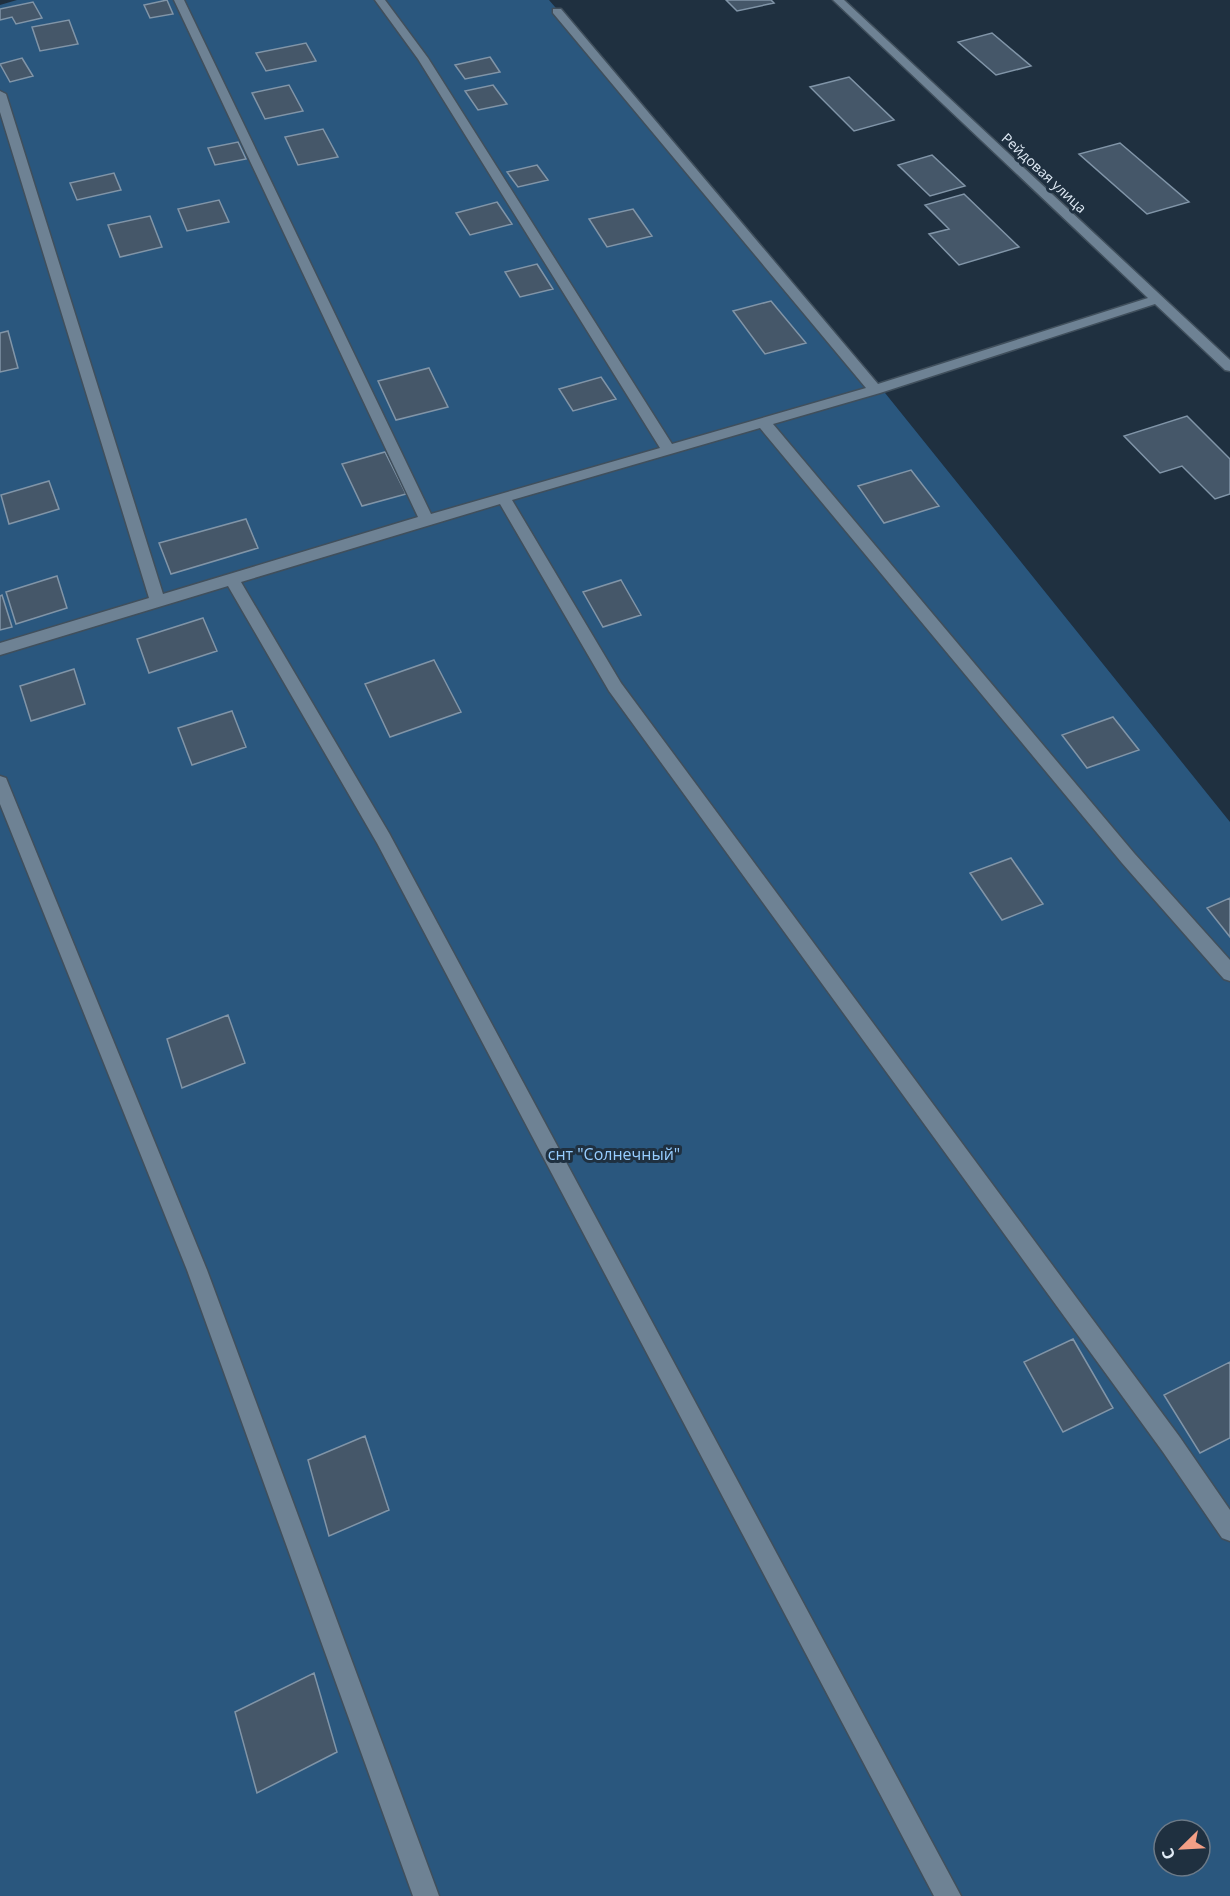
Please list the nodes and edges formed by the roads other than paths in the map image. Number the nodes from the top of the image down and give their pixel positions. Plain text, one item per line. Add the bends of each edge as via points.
1 (178, 0) edge
2 (380, 0) edge
3 (838, 0) edge
4 (557, 11) dead end
5 (0, 94) edge
6 (1157, 299) junction
7 (1230, 367) edge
8 (874, 390) junction
9 (763, 422) junction
10 (668, 449) junction
11 (504, 498) junction
12 (427, 520) junction
13 (232, 579) junction
14 (158, 602) junction
15 (0, 649) edge
16 (0, 783) edge
17 (1230, 973) edge
18 (1230, 1530) edge
19 (426, 1896) edge
20 (948, 1896) edge

1 - 12 street
2 - 10 street via 423,58
3 - 6 street, Рейдовая улица
4 - 8 street
5 - 14 street
6 - 7 street, Рейдовая улица
6 - 8 street
8 - 9 street
9 - 10 street
9 - 17 street via 1128,858
10 - 11 street
11 - 12 street
11 - 18 street via 615,687 1171,1444
12 - 13 street
13 - 14 street
13 - 20 street via 383,838
14 - 15 street
16 - 19 street via 197,1270

